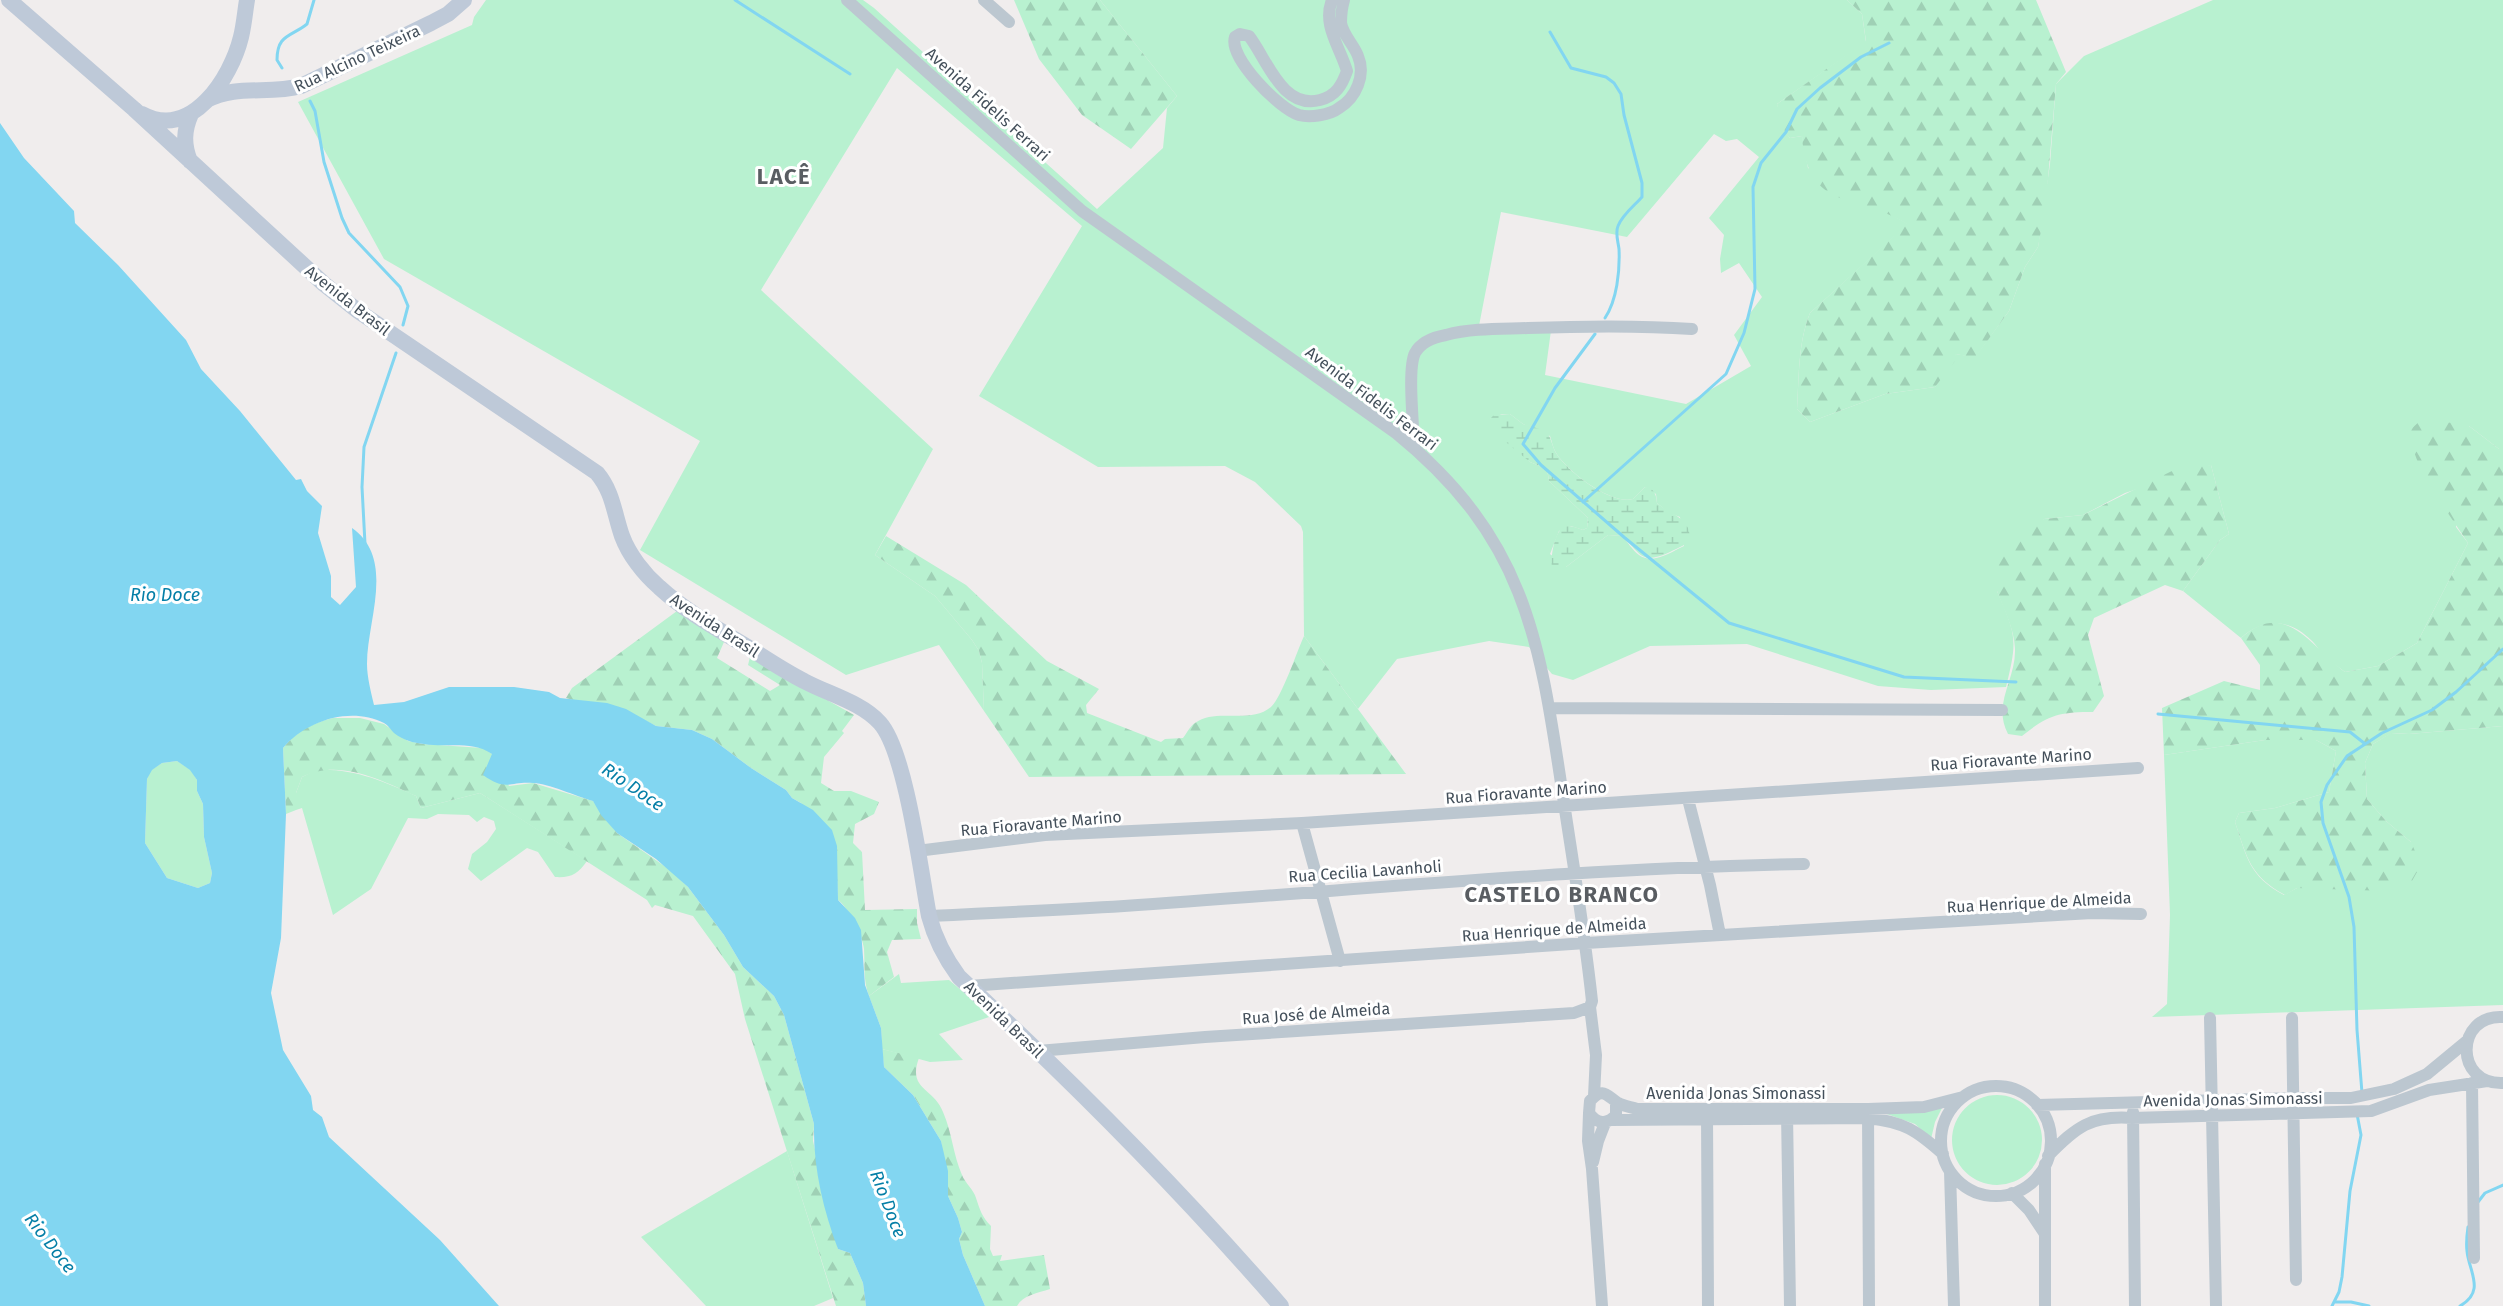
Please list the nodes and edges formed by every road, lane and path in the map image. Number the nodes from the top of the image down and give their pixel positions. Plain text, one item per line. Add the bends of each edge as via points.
1 (9, 0) edge
2 (247, 0) edge
3 (464, 0) edge
4 (847, 0) edge
5 (984, 0) edge
6 (1332, 0) edge
7 (1344, 0) edge
8 (1009, 22) dead end
9 (1359, 57) junction
10 (1343, 60) junction
11 (207, 100) junction
12 (134, 109) junction
13 (191, 114) junction
14 (191, 162) junction
15 (1692, 329) dead end
16 (1414, 448) junction
17 (1549, 708) junction
18 (2002, 710) dead end
19 (2138, 768) dead end
20 (1688, 799) junction
21 (1564, 807) junction
22 (1302, 823) junction
23 (917, 851) junction
24 (1804, 864) dead end
25 (1705, 866) junction
26 (1575, 874) junction
27 (1321, 890) junction
28 (2141, 914) dead end
29 (929, 916) junction
30 (1720, 935) junction
31 (1586, 943) junction
32 (1340, 961) junction
33 (969, 986) junction
34 (1591, 1004) junction
35 (2503, 1017) edge
36 (2210, 1018) dead end
37 (2292, 1018) dead end
38 (2467, 1041) junction
39 (1038, 1051) junction
40 (2495, 1082) edge
41 (2472, 1083) junction
42 (2503, 1093) edge
43 (1594, 1096) junction
44 (1963, 1097) junction
45 (2293, 1098) junction
46 (2211, 1099) junction
47 (1616, 1102) junction
48 (2134, 1103) junction
49 (2037, 1105) junction
50 (1589, 1113) junction
51 (2293, 1113) junction
52 (1707, 1114) junction
53 (1787, 1114) junction
54 (1868, 1114) junction
55 (2212, 1115) junction
56 (2132, 1118) junction
57 (1608, 1121) junction
58 (1943, 1154) junction
59 (2047, 1160) junction
60 (1592, 1169) junction
61 (1950, 1171) junction
62 (1969, 1189) junction
63 (2012, 1194) junction
64 (1952, 1203) junction
65 (2045, 1234) junction
66 (2474, 1258) dead end
67 (2296, 1280) dead end
68 (1281, 1306) edge
69 (1602, 1306) edge
70 (1708, 1306) edge
71 (1790, 1306) edge
72 (1869, 1306) edge
73 (1954, 1306) edge
74 (2045, 1306) edge
75 (2135, 1306) edge
76 (2216, 1306) edge

1 - 12 main road, Avenida Brasil
2 - 11 main road via 241,38 232,62
3 - 11 main road, Rua Alcino Teixeira via 431,23 301,86 228,91
4 - 16 street, Avenida Fidelis Ferrari via 1082,211
5 - 8 street
6 - 10 street via 1329,21
7 - 9 street via 1341,22
9 - 10 street via 1352,63
9 - 10 street via 1361,76 1349,99 1339,109 1302,116 1287,109 1260,84 1237,56 1233,43 1240,34 1249,36 1282,86 1306,102 1324,99 1338,90 1347,71
11 - 13 main road
12 - 13 main road via 167,121
12 - 14 main road, Avenida Brasil
13 - 14 main road via 185,143
14 - 23 main road, Avenida Brasil via 324,284 597,473 606,483 622,537 657,586 701,619 880,723 896,757
15 - 16 street via 1616,326 1470,330 1424,343 1415,353 1412,370
16 - 17 street, Avenida Fidelis Ferrari via 1430,460 1466,502 1503,556 1529,619
17 - 18 street
17 - 21 street, Avenida Fidelis Ferrari
19 - 20 street, Rua Fioravante Marino
20 - 21 street, Rua Fioravante Marino
20 - 25 street
21 - 22 street, Rua Fioravante Marino
21 - 26 street, Avenida Fidelis Ferrari
22 - 23 street, Rua Fioravante Marino via 1045,836
22 - 27 street
23 - 29 main road, Avenida Brasil
24 - 25 street, Rua Cecilia Lavanholi
25 - 26 street, Rua Cecilia Lavanholi
25 - 30 street
26 - 27 street, Rua Cecilia Lavanholi
26 - 31 street, Avenida Fidelis Ferrari
27 - 29 street, Rua Cecilia Lavanholi
27 - 32 street
28 - 30 street, Rua Henrique de Almeida via 2092,913
29 - 33 main road, Avenida Brasil via 947,961
30 - 31 street, Rua Henrique de Almeida
31 - 32 street, Rua Henrique de Almeida
31 - 34 street, Avenida Fidelis Ferrari
32 - 33 street, Rua Henrique de Almeida
33 - 39 main road, Avenida Brasil
34 - 39 street, Rua José de Almeida via 1574,1013 1205,1036
34 - 43 street, Avenida Fidelis Ferrari via 1596,1055
35 - 38 street, Avenida Jonas Simonassi via 2478,1024
36 - 46 street
37 - 45 street
38 - 40 street via 2466,1055 2471,1068
38 - 45 street, Avenida Jonas Simonassi via 2427,1074 2394,1089 2350,1098
39 - 68 main road, Avenida Brasil via 1210,1225
40 - 41 street, Avenida Jonas Simonassi
40 - 42 street
41 - 51 street, Avenida Jonas Simonassi via 2429,1090 2371,1111
41 - 66 street
43 - 47 street via 1607,1093
43 - 50 street
44 - 49 street via 1979,1089 2006,1088
44 - 54 street, Avenida Jonas Simonassi
44 - 58 street via 1943,1127
45 - 46 street, Avenida Jonas Simonassi
45 - 51 street
46 - 48 street, Avenida Jonas Simonassi
46 - 55 street
47 - 52 street, Avenida Jonas Simonassi via 1636,1109
47 - 57 street via 1618,1108
48 - 49 street, Avenida Jonas Simonassi
48 - 56 street
49 - 59 street via 2049,1129
50 - 57 street via 1599,1122
50 - 60 street
51 - 55 street, Avenida Jonas Simonassi
51 - 67 street
52 - 53 street, Avenida Jonas Simonassi
52 - 57 street, Avenida Jonas Simonassi
52 - 70 street
53 - 54 street, Avenida Jonas Simonassi
53 - 71 street
54 - 58 street, Avenida Jonas Simonassi via 1914,1130
54 - 72 street
55 - 56 street, Avenida Jonas Simonassi
55 - 76 street
56 - 59 street, Avenida Jonas Simonassi via 2094,1119 2079,1127
56 - 75 street
57 - 60 street via 1598,1141
58 - 61 street
59 - 63 street via 2035,1179
59 - 65 street
60 - 69 street
61 - 62 street
61 - 64 street
62 - 63 street via 1986,1195
62 - 64 street
63 - 65 street
64 - 73 street
65 - 74 street

